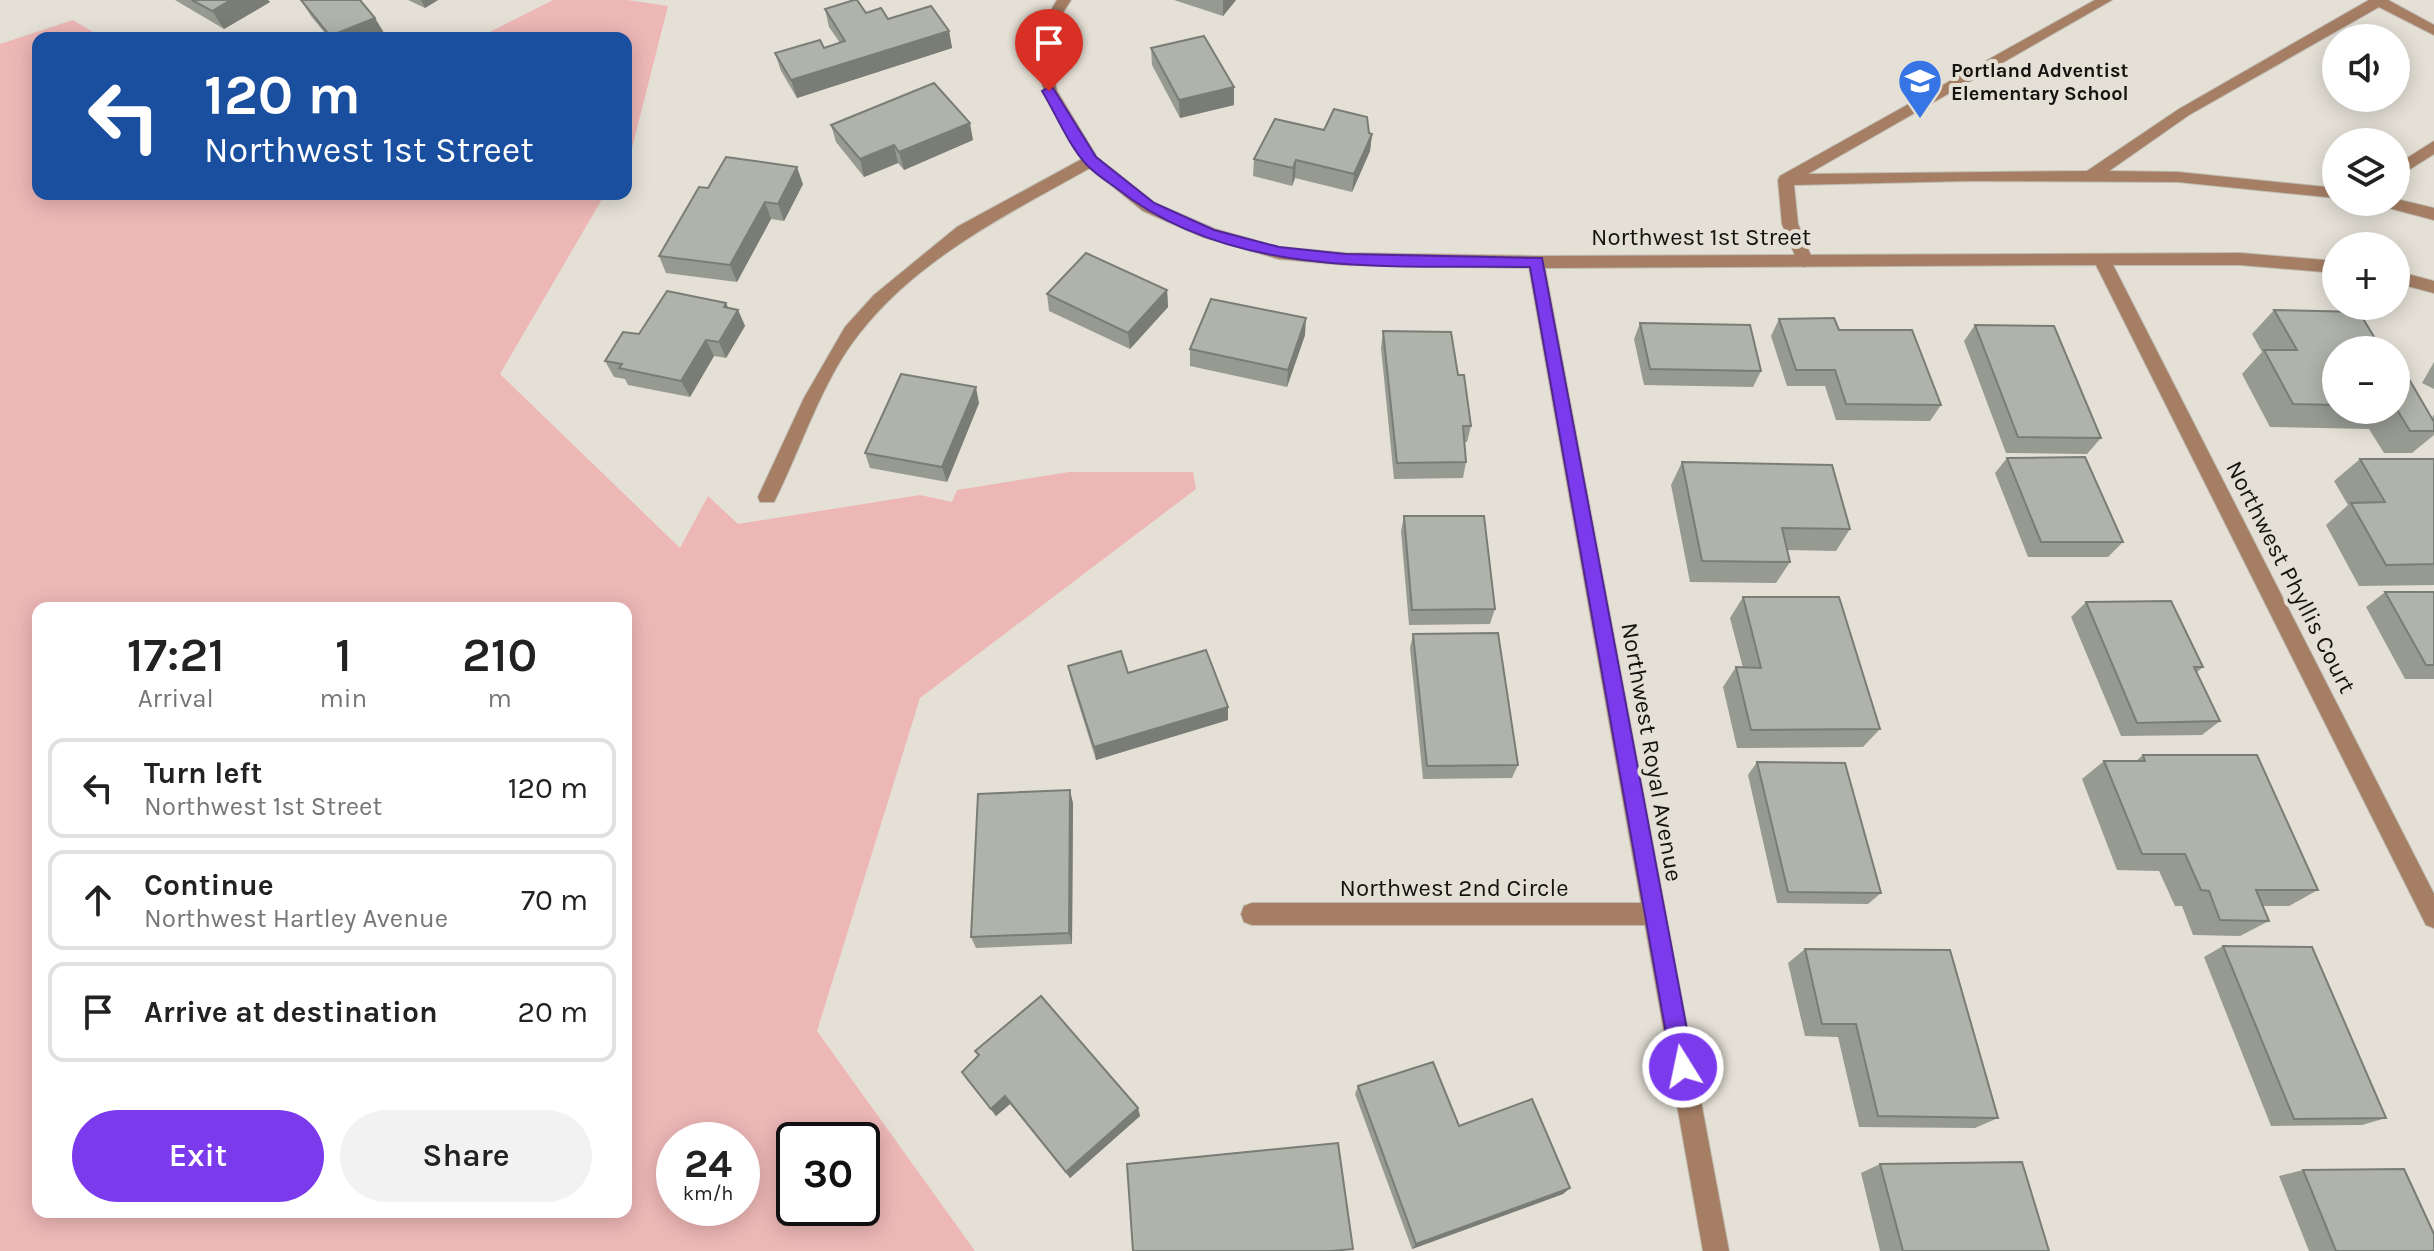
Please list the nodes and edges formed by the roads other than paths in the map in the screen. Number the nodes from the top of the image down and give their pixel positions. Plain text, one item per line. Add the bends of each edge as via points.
1 (1064, 0) edge
2 (2105, 0) edge
3 (2377, 0) edge
4 (2434, 31) edge
5 (2434, 146) edge
6 (1091, 161) junction
7 (2410, 163) edge
8 (2090, 177) junction
9 (1786, 180) junction
10 (2322, 192) edge
11 (2410, 208) edge
12 (2434, 214) edge
13 (2102, 260) junction
14 (1805, 261) junction
15 (1536, 262) junction
16 (2322, 266) edge
17 (2410, 281) edge
18 (2434, 287) edge
19 (767, 497) dead end
20 (1252, 914) dead end
21 (1656, 914) junction
22 (2434, 917) edge
23 (1716, 1251) edge

1 - 6 street via 1050,22 1043,62 1049,91
2 - 9 street
3 - 4 street
3 - 8 street via 2184,112
5 - 7 street
6 - 15 street, Northwest 1st Street via 1149,207 1209,233 1279,253
6 - 19 street via 963,231 880,299 851,331
8 - 9 street
8 - 10 street via 2178,177
9 - 14 street via 1790,224
11 - 12 street
13 - 14 street, Northwest 1st Street
13 - 16 street, Northwest 1st Street via 2240,259
13 - 22 street, Northwest Phyllis Court
14 - 15 street, Northwest 1st Street
15 - 21 street, Northwest Royal Avenue
17 - 18 street
20 - 21 street, Northwest 2nd Circle
21 - 23 street, Northwest Royal Avenue

